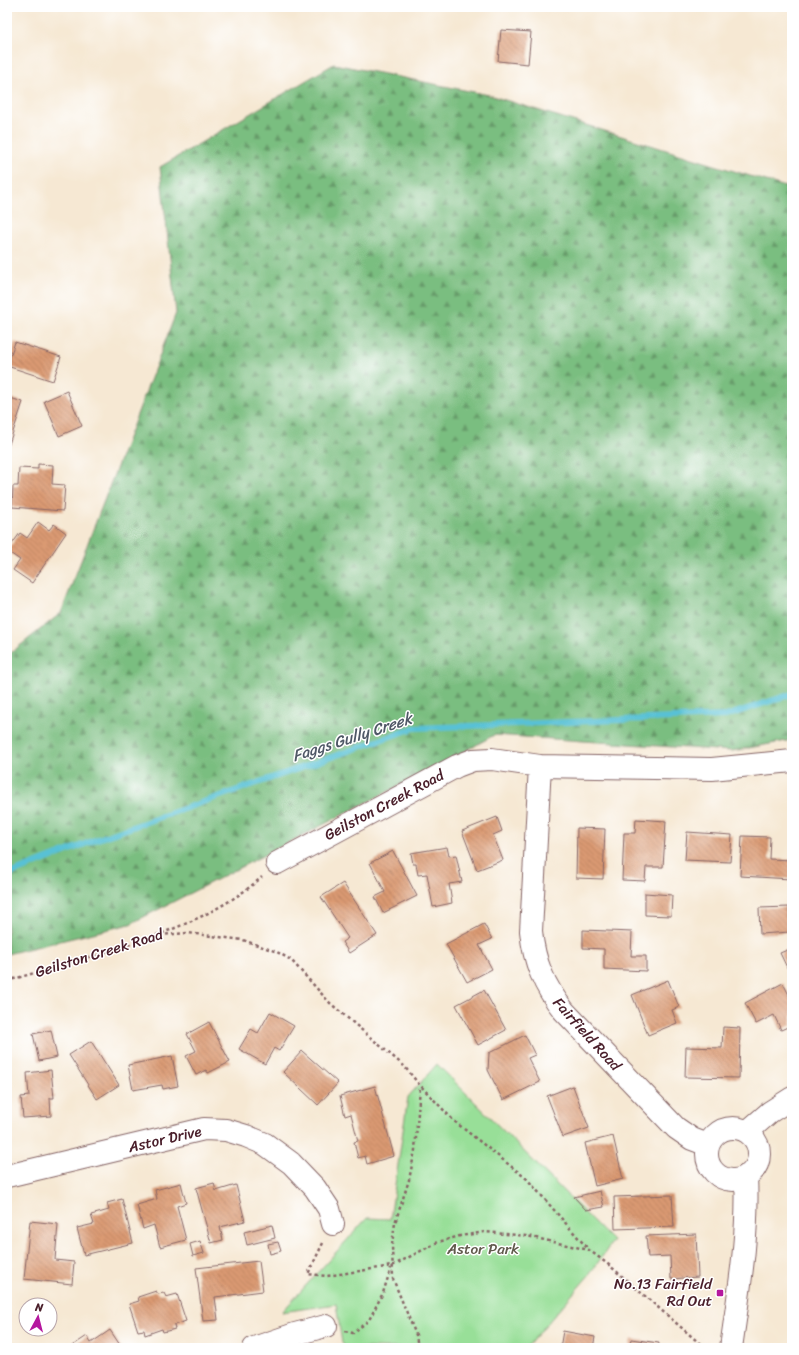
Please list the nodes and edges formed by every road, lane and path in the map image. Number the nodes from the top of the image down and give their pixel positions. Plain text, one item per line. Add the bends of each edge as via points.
1 (792, 761) edge
2 (540, 766) junction
3 (277, 863) joint
4 (160, 935) junction
5 (7, 981) edge
6 (420, 1086) junction
7 (792, 1098) edge
8 (747, 1132) junction
9 (708, 1145) junction
10 (7, 1176) edge
11 (746, 1176) junction
12 (332, 1224) joint
13 (589, 1250) junction
14 (392, 1266) junction
15 (326, 1326) joint
16 (254, 1348) edge
17 (418, 1348) edge
18 (705, 1348) edge
19 (731, 1348) edge

1 - 2 street, Geilston Creek Road via 712,768
2 - 3 street, Geilston Creek Road via 492,759 473,760 457,766
2 - 9 street, Fairfield Road via 531,930 537,966 553,998 569,1016 676,1128 692,1139
3 - 4 path, Geilston Creek Road via 250,887 214,911
4 - 5 path, Geilston Creek Road
4 - 6 path via 188,933 243,940 291,960 330,1003 404,1066
6 - 13 path via 454,1121 527,1179
6 - 14 path via 415,1150 409,1180 395,1223
7 - 8 street via 770,1112
8 - 9 street via 740,1129 724,1129 717,1132
8 - 11 street via 757,1144 758,1158 752,1172
9 - 11 street via 708,1163 713,1171 729,1179
10 - 12 street, Astor Drive via 204,1129 226,1130 265,1144 291,1163 315,1188 329,1209
11 - 19 street via 747,1226
12 - 14 path via 308,1274 327,1276
13 - 14 path via 527,1236 485,1232 438,1242
13 - 18 path
14 - 15 path via 383,1293 369,1320 354,1333
14 - 17 path via 393,1279 416,1335
15 - 16 street

